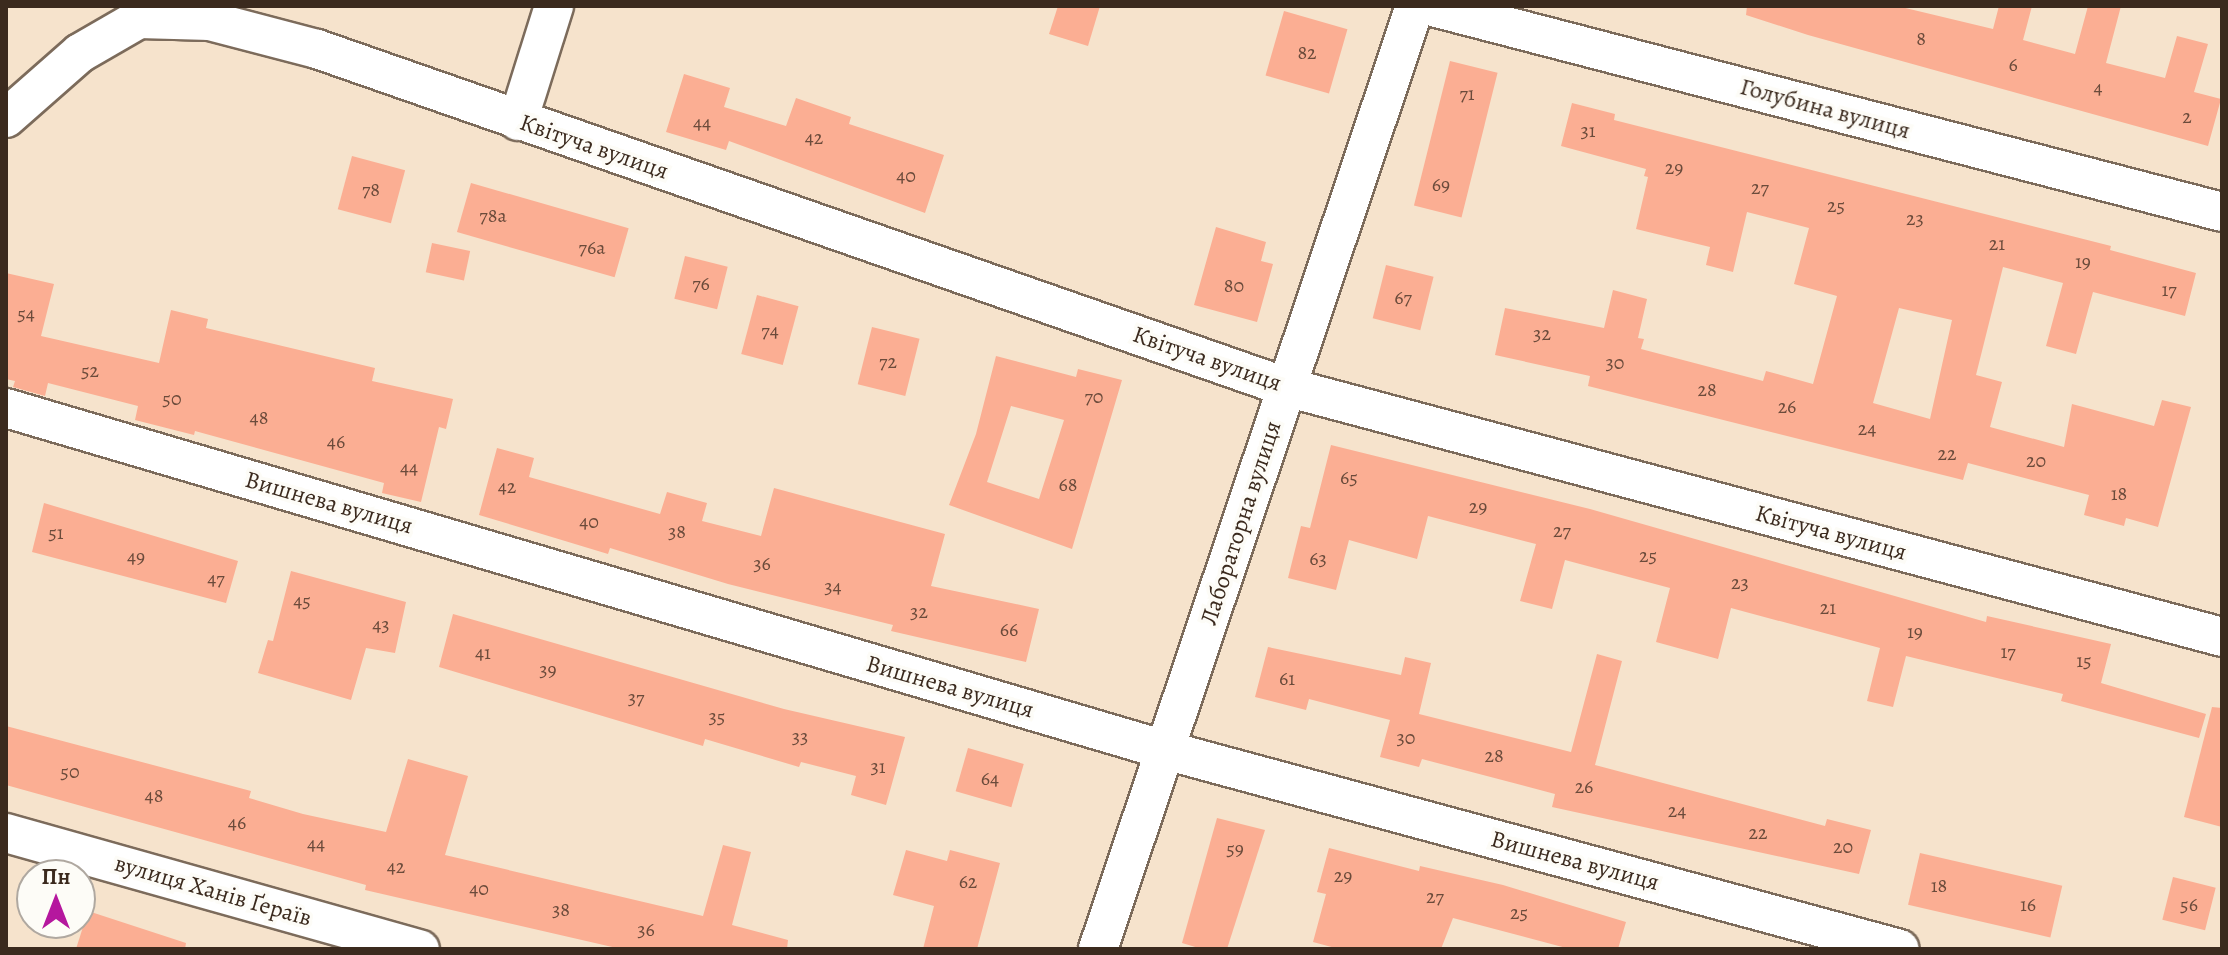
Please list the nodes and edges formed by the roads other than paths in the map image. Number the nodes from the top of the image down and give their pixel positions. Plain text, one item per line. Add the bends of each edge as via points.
1 (554, 6) edge
2 (1415, 6) edge
3 (1429, 6) edge
4 (6, 118) edge
5 (518, 121) junction
6 (2222, 212) edge
7 (1286, 387) junction
8 (6, 408) edge
9 (2222, 637) edge
10 (1165, 750) junction
11 (6, 833) edge
12 (420, 949) edge
13 (1098, 949) edge
14 (1900, 949) edge

1 - 5 street
2 - 7 street, Лабораторна вулиця
3 - 6 street, Голубина вулиця
4 - 5 street, Квітуча вулиця via 80,53 139,19 210,21 317,49
5 - 7 street, Квітуча вулиця
7 - 9 street, Квітуча вулиця
7 - 10 street, Лабораторна вулиця
8 - 10 street, Вишнева вулиця
10 - 13 street, Лабораторна вулиця
10 - 14 street, Вишнева вулиця
11 - 12 street, вулиця Ханів Ґераїв

